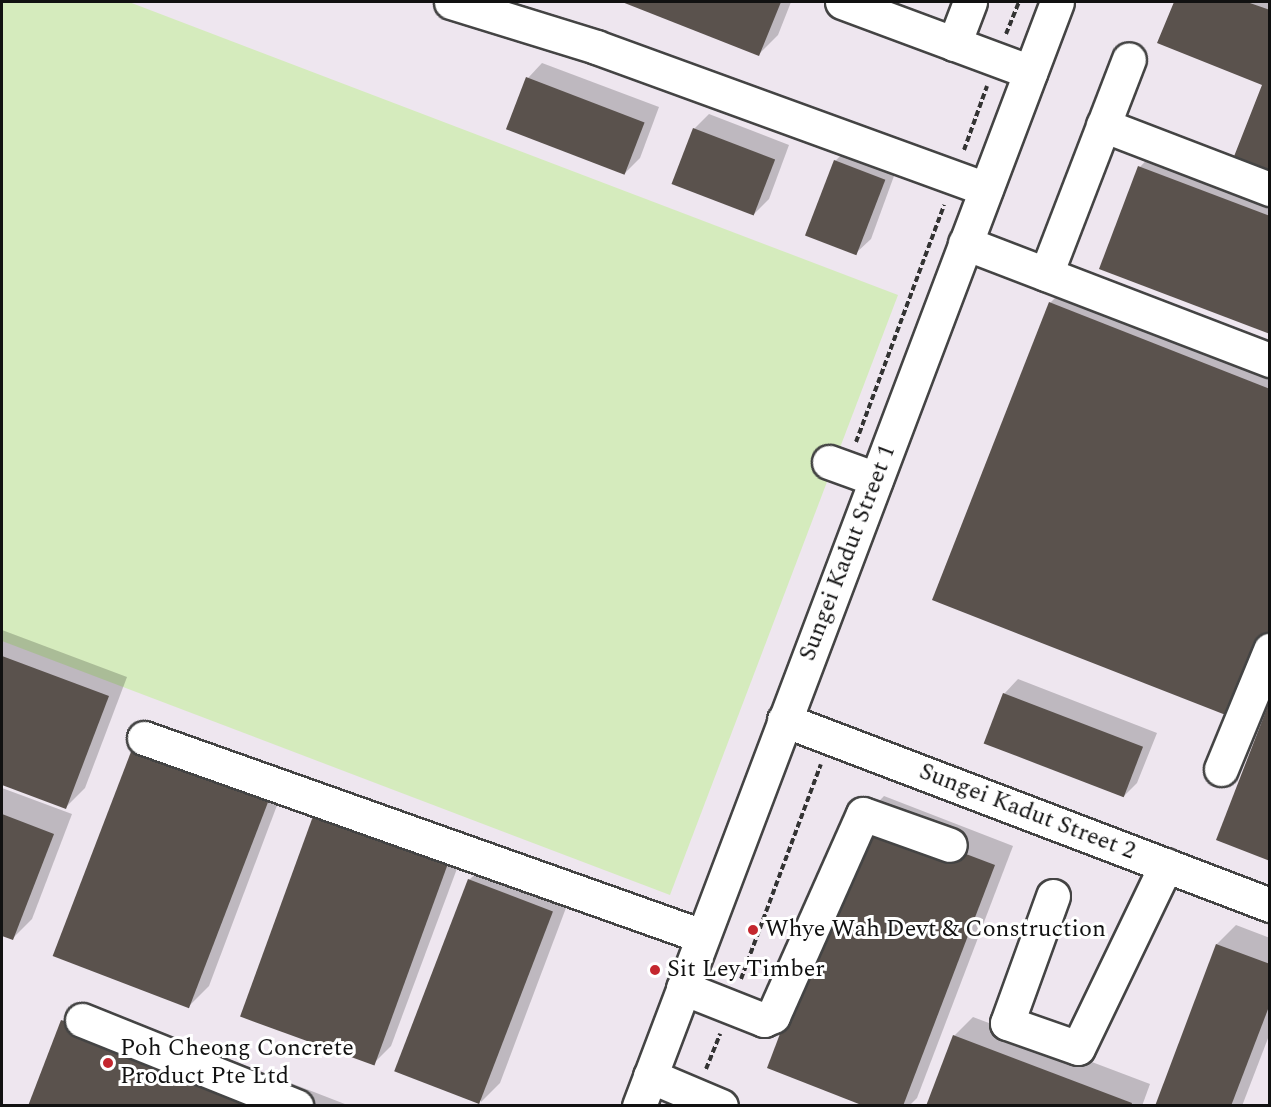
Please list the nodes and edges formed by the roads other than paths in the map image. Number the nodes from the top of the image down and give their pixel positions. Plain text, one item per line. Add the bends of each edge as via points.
1 (451, 2) edge
2 (842, 2) edge
3 (970, 2) edge
4 (1057, 2) edge
5 (954, 44) junction
6 (1129, 59) dead end
7 (1030, 72) junction
8 (1103, 125) junction
9 (986, 189) junction
10 (1269, 189) edge
11 (965, 243) junction
12 (1046, 274) junction
13 (1269, 360) edge
14 (1269, 650) edge
15 (784, 720) junction
16 (144, 738) dead end
17 (1221, 769) dead end
18 (950, 846) dead end
19 (1166, 865) junction
20 (1053, 896) dead end
21 (1269, 905) edge
22 (702, 936) junction
23 (683, 988) junction
24 (82, 1020) dead end
25 (644, 1091) edge
26 (708, 1100) edge
27 (296, 1106) edge

1 - 9 street via 596,47
2 - 5 street
3 - 5 street
4 - 7 street, Sungei Kadut Street 1
5 - 7 street
6 - 8 street
7 - 9 street, Sungei Kadut Street 1
8 - 10 street
8 - 12 street
9 - 11 street, Sungei Kadut Street 1
11 - 12 street
11 - 15 street, Sungei Kadut Street 1 via 850,470
12 - 13 street
14 - 17 street
15 - 19 street, Sungei Kadut Street 2
15 - 22 street, Sungei Kadut Street 1
16 - 22 street
18 - 23 street via 863,814 777,1012 764,1020
19 - 20 street via 1078,1048 1007,1023
19 - 21 street, Sungei Kadut Street 2
22 - 23 street, Sungei Kadut Street 1
23 - 25 street, Sungei Kadut Street 1
24 - 27 street
25 - 26 street

